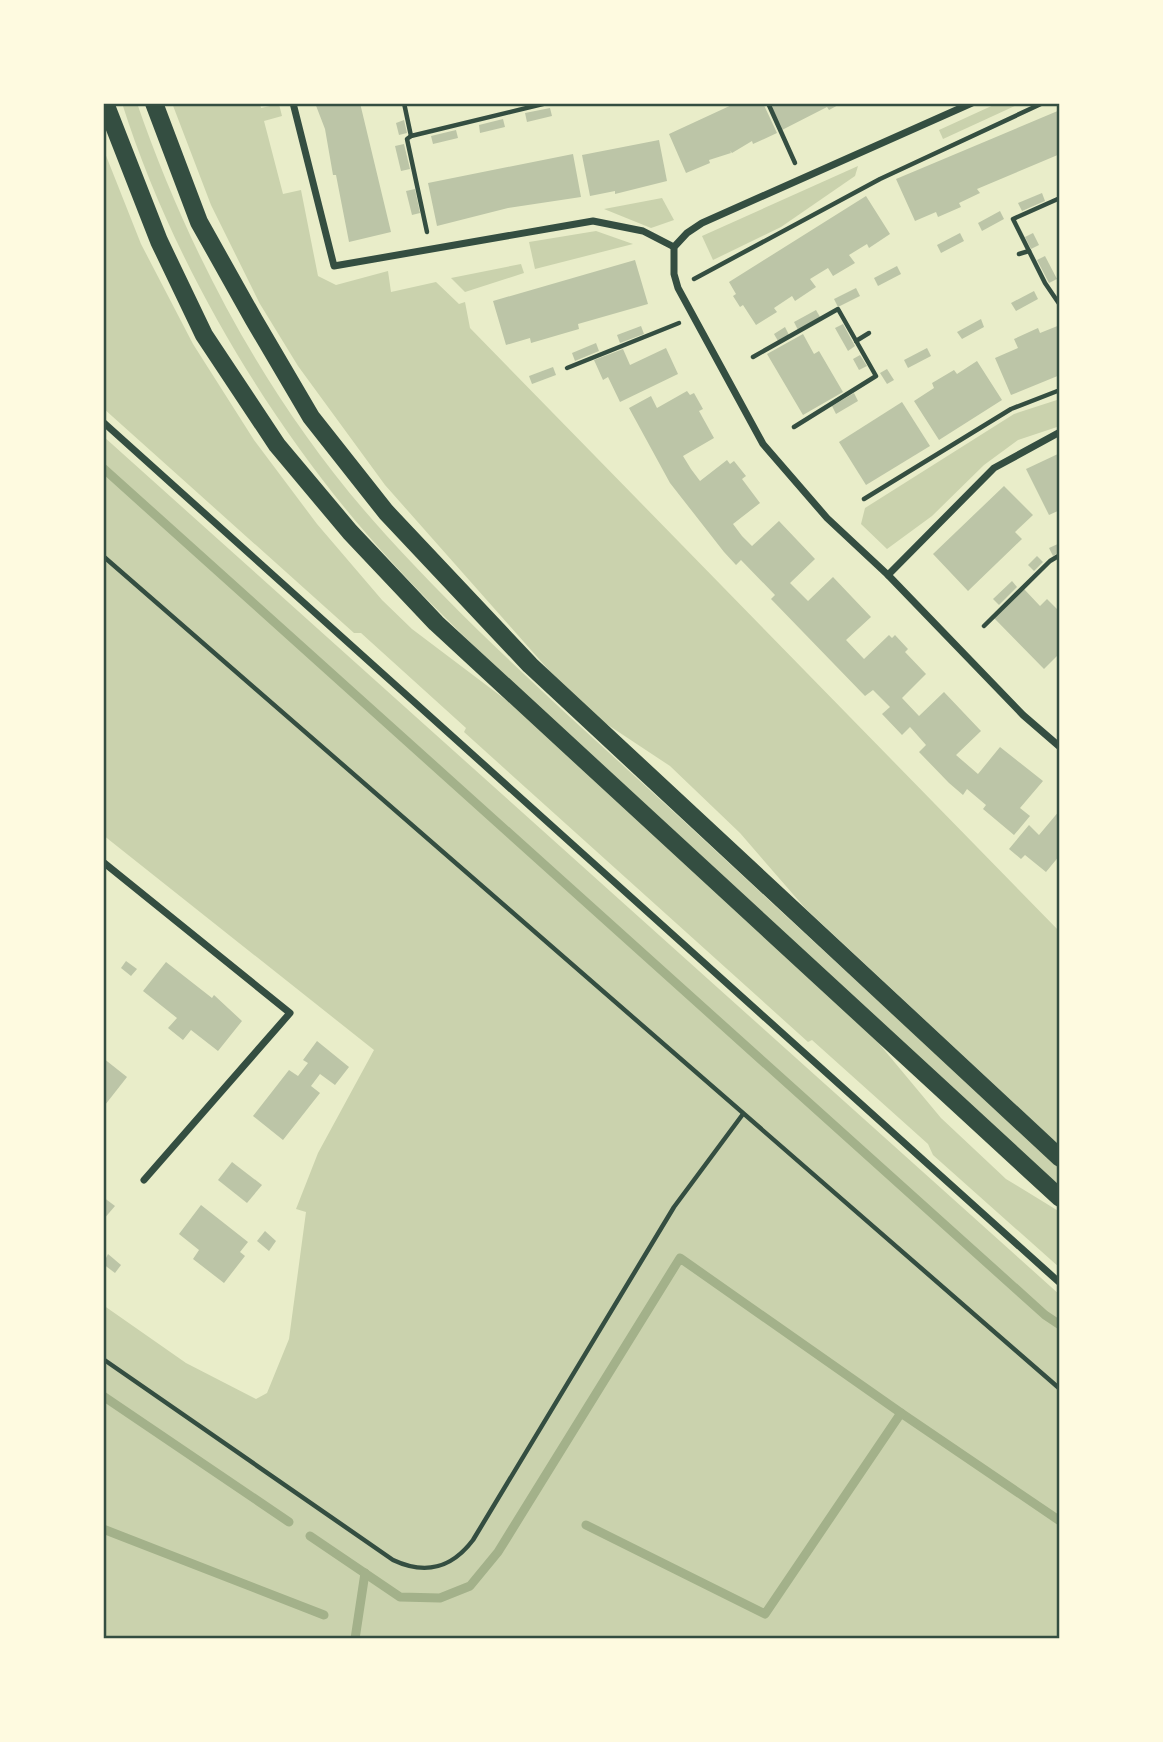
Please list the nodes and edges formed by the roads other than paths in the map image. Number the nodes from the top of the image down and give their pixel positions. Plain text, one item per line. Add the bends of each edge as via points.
1 (105, 103) edge
2 (154, 103) edge
3 (293, 103) edge
4 (972, 103) edge
5 (674, 247) junction
6 (103, 422) edge
7 (1060, 432) edge
8 (888, 575) junction
9 (1060, 747) edge
10 (103, 862) edge
11 (1060, 1158) edge
12 (144, 1180) dead end
13 (1060, 1198) edge
14 (1060, 1283) edge

1 - 13 main road via 159,241 204,335 276,445 350,532 436,623
2 - 11 main road via 199,222 242,299 311,417 386,512 530,665
3 - 5 street via 334,266 593,221 643,231
4 - 5 street via 702,223
5 - 8 street via 678,288 763,444 827,518
6 - 14 street
7 - 8 street via 994,468
8 - 9 street via 959,652
10 - 12 street via 290,1013

